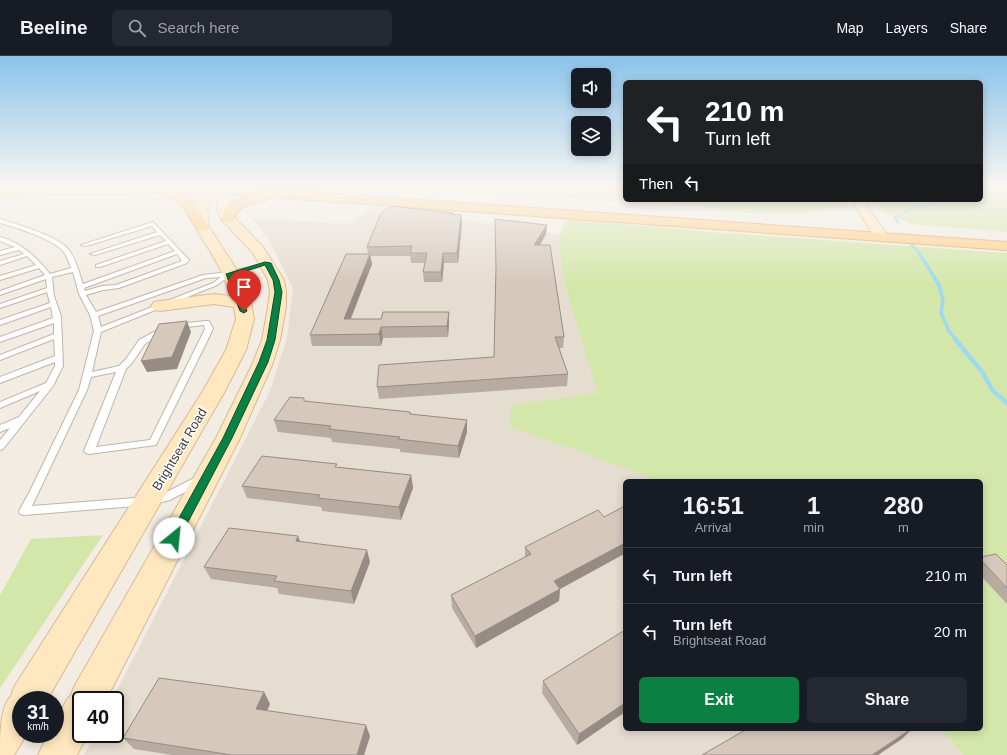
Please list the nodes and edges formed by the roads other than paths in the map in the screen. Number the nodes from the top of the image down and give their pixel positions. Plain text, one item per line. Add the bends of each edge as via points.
1 (196, 219) edge
2 (202, 219) edge
3 (228, 219) edge
4 (682, 219) edge
5 (711, 219) edge
6 (870, 219) edge
7 (0, 222) edge
8 (202, 228) junction
9 (878, 231) junction
10 (161, 233) junction
11 (1007, 237) edge
12 (2, 241) edge
13 (170, 242) junction
14 (84, 245) dead end
15 (1007, 246) edge
16 (18, 248) junction
17 (178, 252) junction
18 (0, 253) edge
19 (29, 254) junction
20 (93, 254) dead end
21 (0, 263) edge
22 (267, 263) junction
23 (40, 266) junction
24 (98, 266) dead end
25 (75, 269) junction
26 (230, 274) junction
27 (49, 276) junction
28 (0, 278) edge
29 (80, 287) junction
30 (50, 289) junction
31 (0, 293) edge
32 (82, 294) junction
33 (242, 303) junction
34 (54, 304) junction
35 (0, 306) edge
36 (160, 306) junction
37 (94, 315) junction
38 (57, 319) junction
39 (0, 323) edge
40 (98, 331) junction
41 (58, 335) junction
42 (0, 340) edge
43 (59, 357) junction
44 (0, 358) edge
45 (122, 368) junction
46 (87, 375) junction
47 (0, 380) edge
48 (50, 384) junction
49 (0, 405) edge
50 (21, 420) junction
51 (0, 429) edge
52 (0, 447) edge
53 (208, 474) junction
54 (148, 501) junction
55 (32, 691) edge
56 (92, 691) edge
57 (12, 724) edge
58 (72, 728) edge
59 (0, 743) edge
60 (57, 755) edge

1 - 8 main road
2 - 8 street, Brightseat Road
3 - 22 street via 246,236
4 - 9 main road
5 - 9 main road
6 - 9 street
7 - 25 lane via 28,229 58,244 66,250
8 - 26 street, Brightseat Road
9 - 11 main road
9 - 15 main road
10 - 13 lane
10 - 14 lane via 153,224
10 - 20 lane
12 - 16 lane
13 - 17 lane
13 - 24 lane
16 - 18 lane
16 - 19 lane
17 - 29 lane
17 - 32 lane via 185,262 117,287
19 - 21 lane
19 - 23 lane
22 - 26 lane
22 - 53 street via 276,280 278,292 271,340 264,362
23 - 27 lane
23 - 28 lane
25 - 27 lane
25 - 29 lane
26 - 33 street, Brightseat Road
26 - 36 lane via 215,284
26 - 37 lane via 205,276
27 - 30 lane
27 - 31 lane
29 - 32 lane
30 - 34 lane
30 - 35 lane
32 - 37 lane
33 - 36 street via 214,299
33 - 54 street, Brightseat Road via 245,319 236,350
34 - 38 lane
34 - 39 lane
36 - 40 lane
37 - 40 lane
38 - 41 lane
38 - 42 lane
40 - 46 lane
41 - 43 lane
41 - 44 lane
43 - 47 lane
43 - 48 lane via 59,366
45 - 45 lane via 142,342 162,330 179,325 206,323 209,329 153,443 89,451
45 - 46 lane
46 - 54 lane via 83,390 24,511
48 - 49 lane
48 - 50 lane
50 - 51 lane
50 - 52 lane
53 - 54 lane via 166,497
53 - 56 street
54 - 55 street, Brightseat Road
57 - 59 street
58 - 60 street

